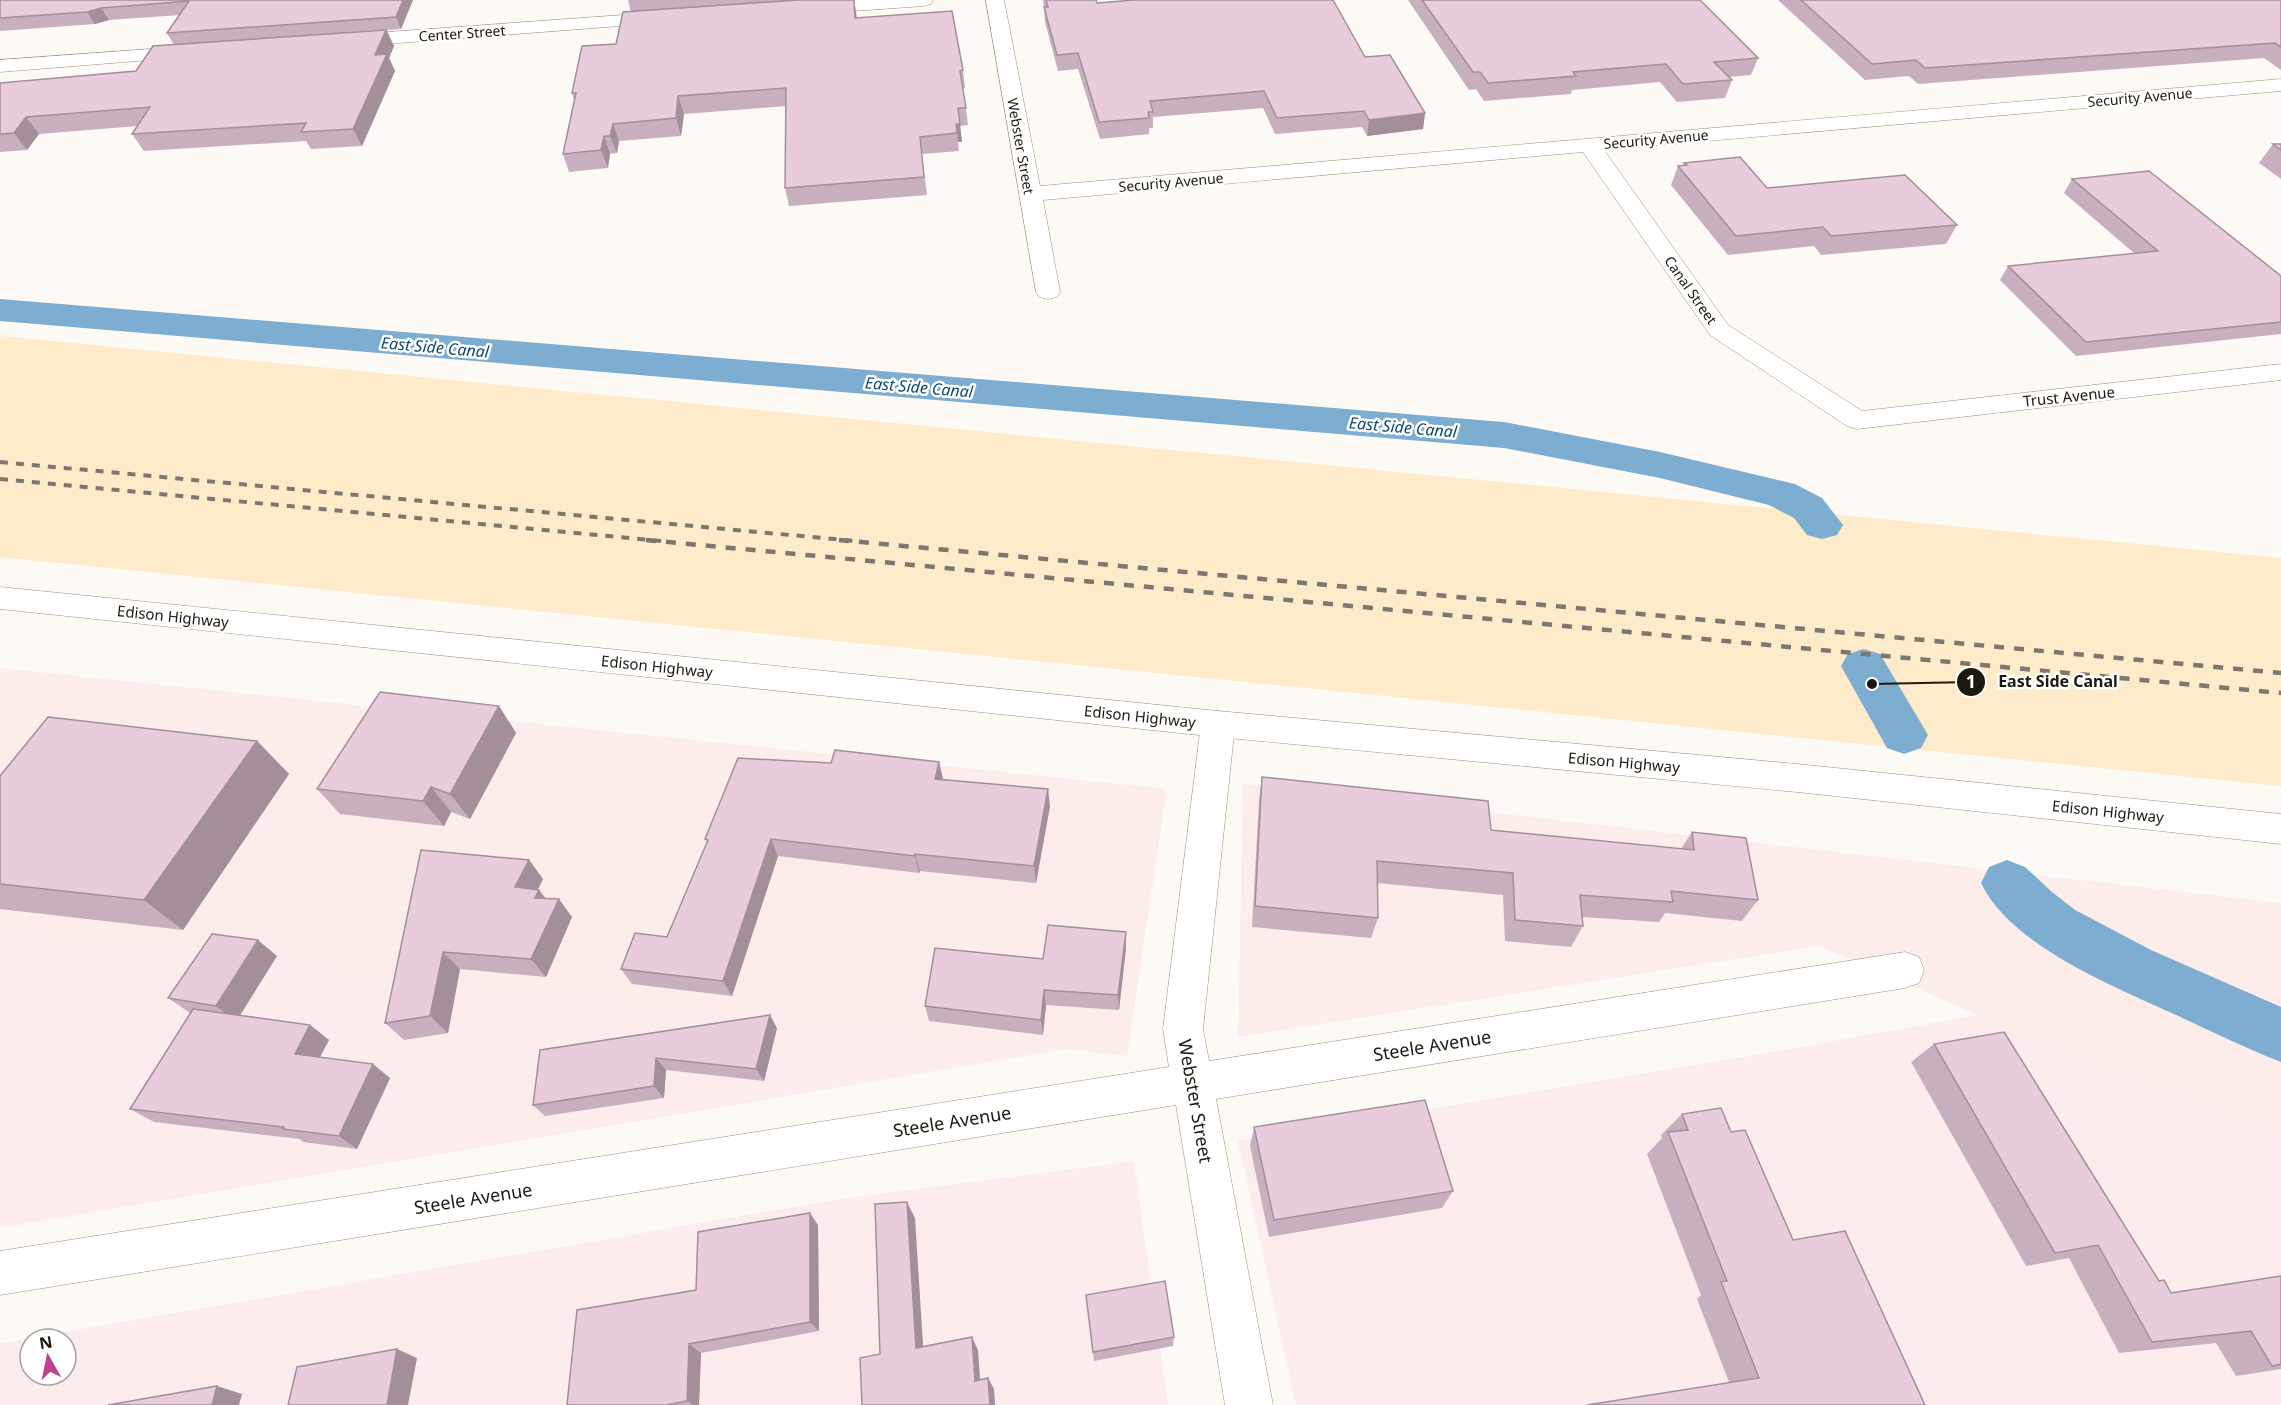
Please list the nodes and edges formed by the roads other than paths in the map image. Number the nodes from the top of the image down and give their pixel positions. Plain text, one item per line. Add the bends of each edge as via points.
1 (924, 0) edge
2 (995, 0) edge
3 (795, 9) edge
4 (690, 17) edge
5 (323, 43) edge
6 (215, 51) edge
7 (0, 66) edge
8 (2281, 85) edge
9 (1589, 145) junction
10 (1030, 194) junction
11 (1048, 292) dead end
12 (2281, 372) edge
13 (1857, 420) joint
14 (0, 598) edge
15 (1218, 724) junction
16 (2281, 829) edge
17 (1905, 970) dead end
18 (1193, 1083) junction
19 (0, 1273) edge
20 (1249, 1405) edge

1 - 3 street
2 - 10 street, Webster Street
4 - 5 street, Center Street
6 - 7 street
8 - 9 street, Security Avenue
9 - 10 street, Security Avenue
9 - 13 street, Canal Street via 1719,330
10 - 11 street, Webster Street
12 - 13 street, Trust Avenue
14 - 15 street, Edison Highway
15 - 16 street, Edison Highway via 1797,778
15 - 18 street, Webster Street via 1183,1029
17 - 18 street, Steele Avenue
18 - 19 street, Steele Avenue
18 - 20 street, Webster Street

